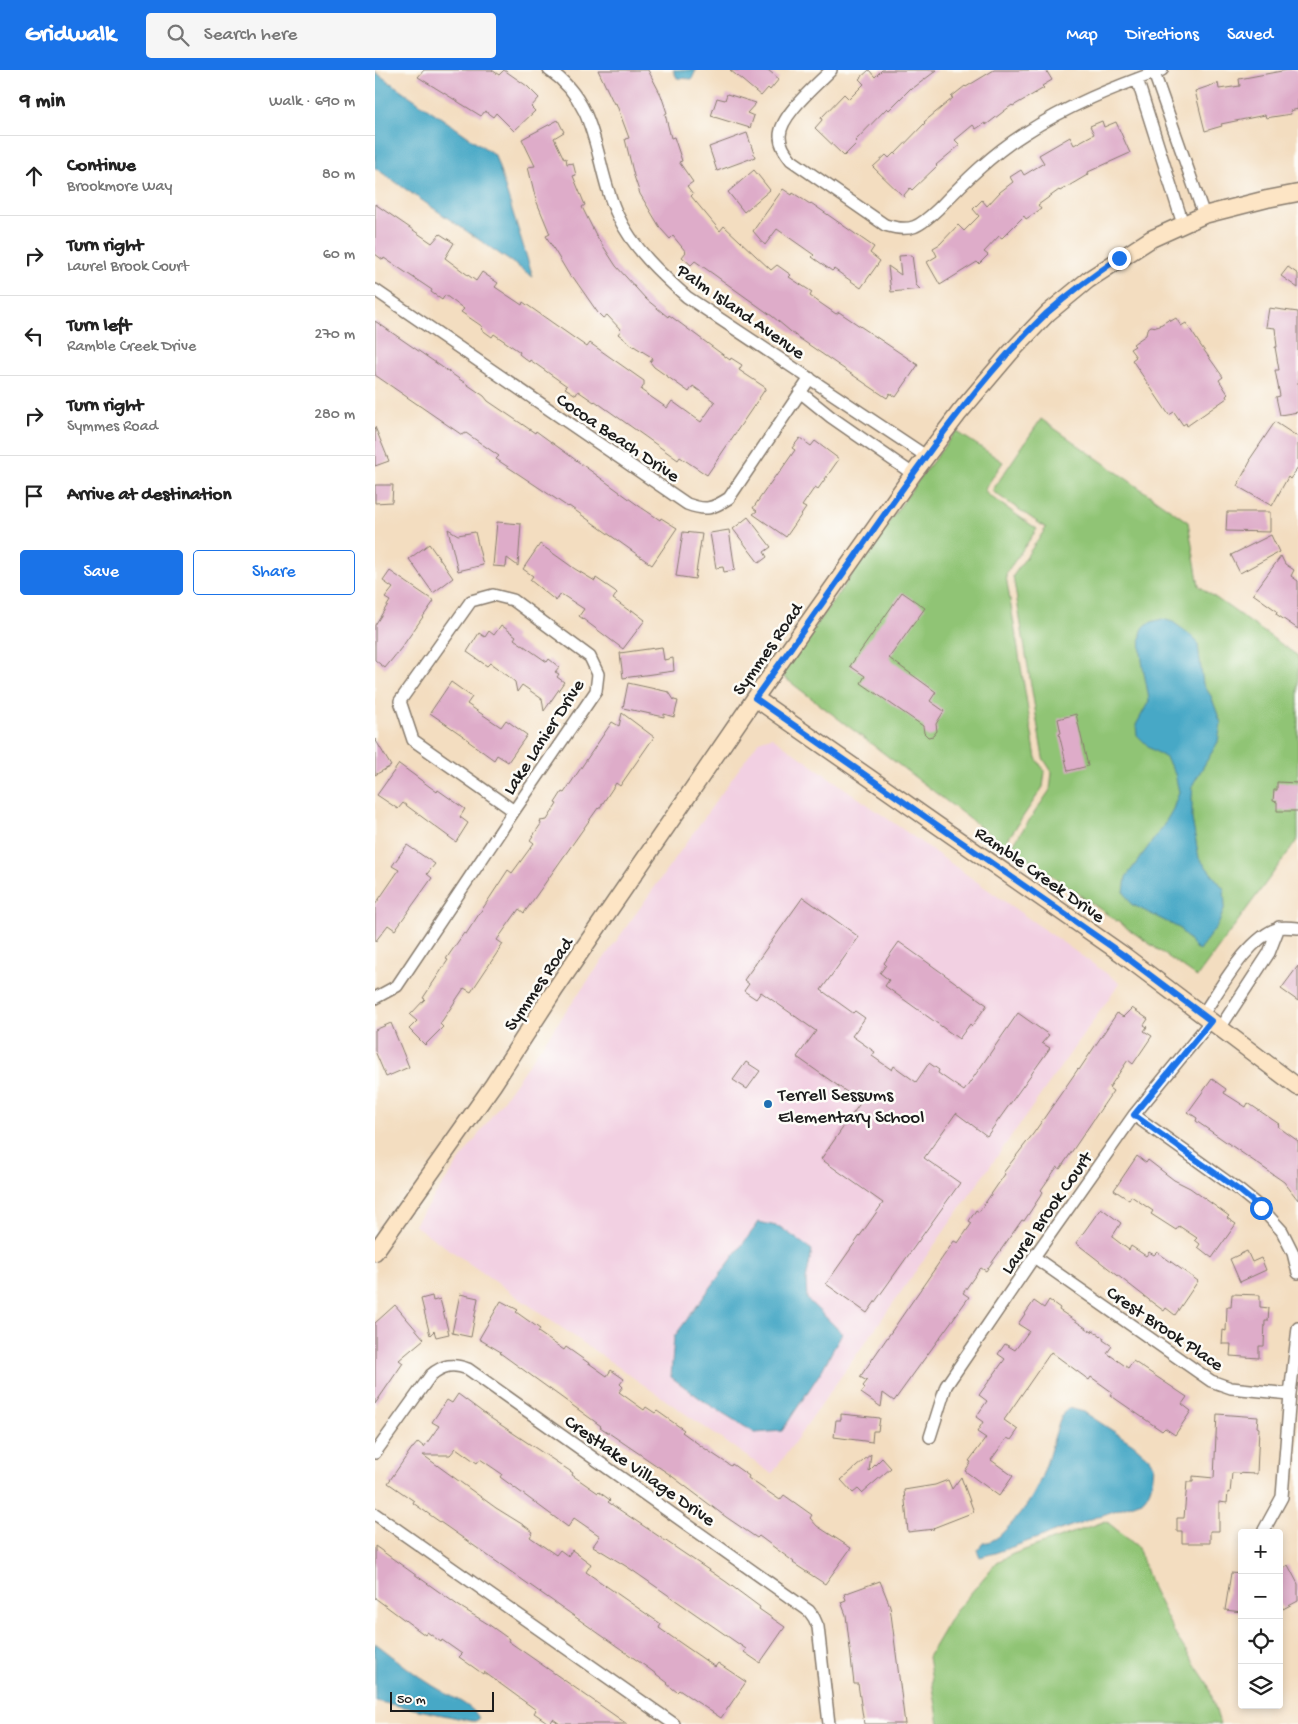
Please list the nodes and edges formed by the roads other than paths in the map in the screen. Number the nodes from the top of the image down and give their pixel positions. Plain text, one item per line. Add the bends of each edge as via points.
1 (549, 70) edge
2 (831, 70) edge
3 (1148, 74) edge
4 (1298, 193) edge
5 (1204, 215) junction
6 (1183, 224) junction
7 (375, 290) edge
8 (809, 378) junction
9 (800, 392) junction
10 (853, 408) junction
11 (842, 425) junction
12 (926, 456) junction
13 (913, 474) junction
14 (755, 698) junction
15 (514, 811) junction
16 (1279, 927) junction
17 (1298, 928) edge
18 (375, 998) edge
19 (1211, 1021) junction
20 (1298, 1087) edge
21 (1134, 1115) junction
22 (375, 1252) edge
23 (1034, 1256) junction
24 (1298, 1273) edge
25 (1298, 1328) edge
26 (1290, 1394) junction
27 (930, 1437) dead end
28 (375, 1452) edge
29 (375, 1514) edge
30 (1265, 1529) edge
31 (673, 1724) edge
32 (829, 1724) edge

1 - 8 street, Palm Island Avenue via 583,108 593,130 609,196 639,250 687,297
2 - 3 street via 788,116 779,138 784,150 791,160 877,220 899,230 914,228 927,220 988,161 1023,134 1072,106
3 - 5 street
3 - 6 street
4 - 5 street, Symmes Road
5 - 6 street, Symmes Road
6 - 12 street, Symmes Road via 1119,258 1048,313 1010,353
7 - 9 street, Cocoa Beach Drive via 687,504 702,509 716,506 729,498
8 - 9 street, Cocoa Beach Drive
8 - 10 street, Palm Island Avenue
9 - 11 street
10 - 11 street
10 - 12 street, Palm Island Avenue
11 - 13 street
12 - 13 street, Symmes Road
13 - 14 street, Symmes Road
14 - 19 street, Ramble Creek Drive via 1122,954
14 - 22 street, Symmes Road via 493,1085
15 - 15 street, Lake Lanier Drive via 596,691 598,674 590,657 513,600 493,595 471,601 401,701 413,740
15 - 18 street, Lake Lanier Drive via 397,986
16 - 17 street
16 - 19 street, Laurel Brook Court via 1269,953
16 - 19 street, Laurel Brook Court via 1251,945
19 - 20 street, Ramble Creek Drive
19 - 21 street, Laurel Brook Court
21 - 23 street, Laurel Brook Court
21 - 24 street via 1261,1208 1281,1231 1293,1253
23 - 26 street, Crest Brook Place via 1211,1381 1231,1388
23 - 27 street, Laurel Brook Court via 946,1386
25 - 26 street
26 - 30 street via 1282,1497
28 - 32 street, Crestlake Village Drive via 431,1375 449,1366 459,1365 468,1369 809,1611 818,1627
29 - 31 street

